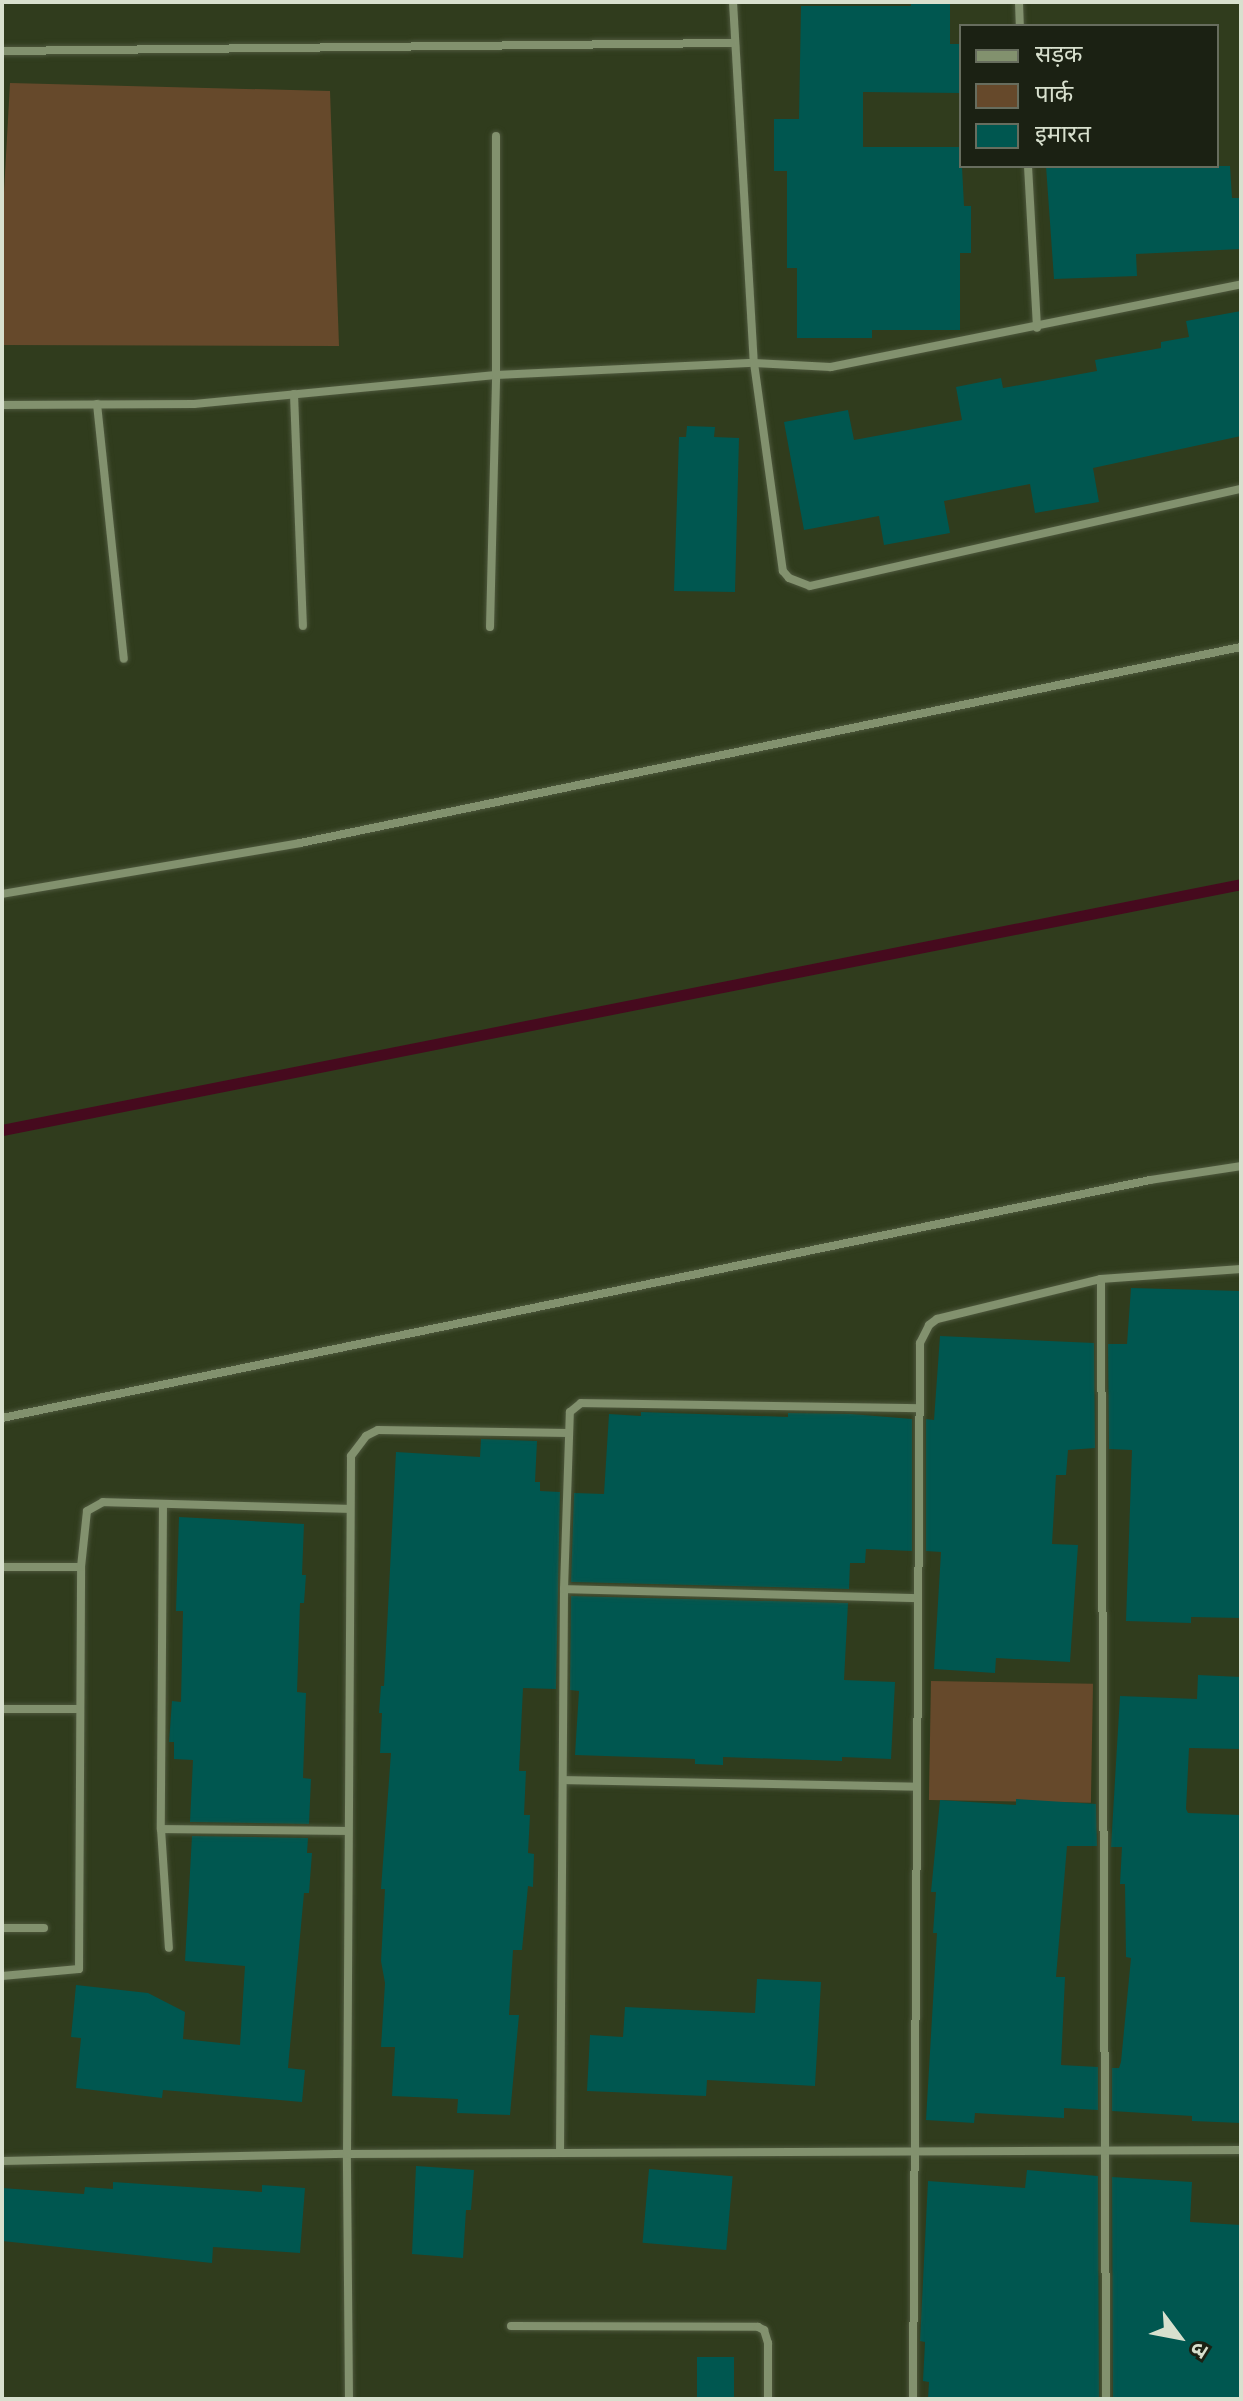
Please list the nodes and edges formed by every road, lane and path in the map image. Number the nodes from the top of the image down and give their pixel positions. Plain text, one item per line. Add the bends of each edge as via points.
1 (733, 2) edge
2 (1019, 2) edge
3 (1020, 24) edge
4 (733, 43) junction
5 (2, 51) edge
6 (496, 136) dead end
7 (1028, 168) edge
8 (1241, 284) edge
9 (1037, 328) junction
10 (754, 363) junction
11 (496, 375) junction
12 (294, 394) junction
13 (97, 404) junction
14 (2, 405) edge
15 (1241, 489) edge
16 (303, 626) dead end
17 (490, 627) dead end
18 (1241, 647) edge
19 (124, 659) dead end
20 (2, 894) edge
21 (1241, 1166) edge
22 (1241, 1269) edge
23 (1101, 1279) junction
24 (918, 1408) junction
25 (2, 1418) edge
26 (568, 1433) junction
27 (163, 1504) junction
28 (349, 1509) junction
29 (2, 1567) edge
30 (81, 1567) junction
31 (564, 1589) junction
32 (917, 1598) junction
33 (2, 1709) edge
34 (79, 1709) junction
35 (563, 1780) junction
36 (916, 1787) junction
37 (161, 1829) junction
38 (348, 1831) junction
39 (2, 1928) edge
40 (44, 1928) dead end
41 (169, 1948) dead end
42 (2, 1976) edge
43 (1241, 2150) edge
44 (914, 2152) junction
45 (1107, 2152) junction
46 (560, 2153) junction
47 (347, 2154) junction
48 (2, 2161) edge
49 (511, 2326) dead end
50 (349, 2399) edge
51 (768, 2399) edge
52 (913, 2399) edge
53 (1106, 2399) edge

1 - 4 street
2 - 3 street
4 - 5 street
4 - 10 street
6 - 11 street
7 - 9 street
8 - 9 street
9 - 10 street via 831,367
10 - 11 street
10 - 15 street via 783,571 798,584 810,586
11 - 12 street
11 - 17 street
12 - 13 street via 194,404
12 - 16 street
13 - 14 street
13 - 19 street
18 - 20 street via 300,843
21 - 25 street via 1150,1180
22 - 23 street
23 - 24 street via 937,1319 920,1343
23 - 45 street
24 - 26 street via 581,1403 570,1412
24 - 32 street
26 - 28 street via 378,1430 366,1436 351,1456
26 - 31 street
27 - 28 street
27 - 30 street via 93,1506 85,1518
27 - 37 street
28 - 38 street
29 - 30 street
30 - 34 street
31 - 32 street
31 - 35 street
32 - 36 street
33 - 34 street
34 - 42 street via 79,1969
35 - 36 street
35 - 46 street
36 - 44 street
37 - 38 street
37 - 41 street
38 - 47 street
39 - 40 street
43 - 45 street
44 - 45 street
44 - 46 street
44 - 52 street
45 - 53 street
46 - 47 street
47 - 48 street
47 - 50 street
49 - 51 street via 758,2327 768,2343

